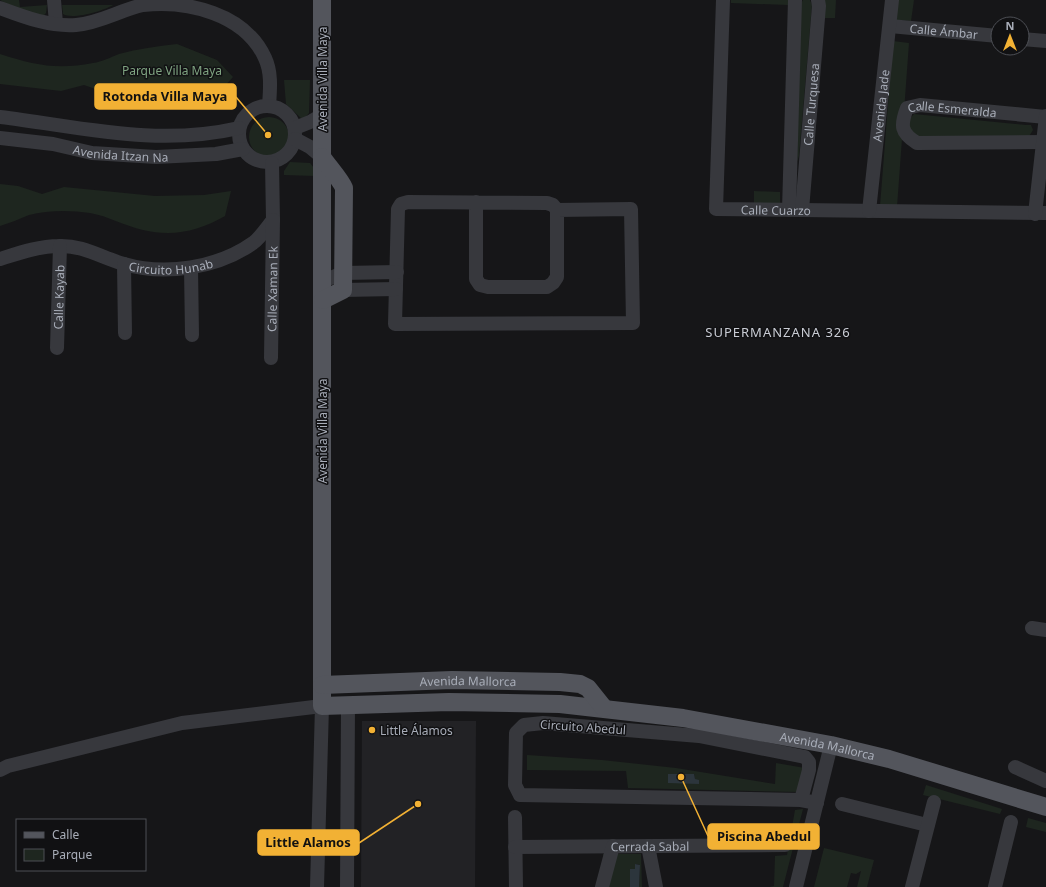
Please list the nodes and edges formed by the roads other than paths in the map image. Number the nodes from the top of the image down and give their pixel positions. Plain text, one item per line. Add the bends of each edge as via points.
1 (54, 0) edge
2 (322, 0) edge
3 (723, 0) edge
4 (795, 0) edge
5 (818, 0) edge
6 (892, 0) edge
7 (196, 3) edge
8 (130, 4) edge
9 (0, 8) edge
10 (56, 23) junction
11 (890, 26) junction
12 (990, 35) edge
13 (1030, 40) edge
14 (1046, 41) edge
15 (269, 106) junction
16 (322, 115) junction
17 (0, 117) edge
18 (1046, 117) edge
19 (56, 124) junction
20 (239, 128) junction
21 (295, 133) junction
22 (0, 138) edge
23 (1044, 142) junction
24 (53, 144) junction
25 (243, 149) junction
26 (322, 157) junction
27 (272, 163) junction
28 (476, 202) junction
29 (557, 210) junction
30 (795, 210) junction
31 (870, 211) junction
32 (1040, 213) edge
33 (273, 220) junction
34 (60, 246) junction
35 (0, 259) edge
36 (124, 264) junction
37 (191, 268) junction
38 (397, 272) junction
39 (323, 280) junction
40 (343, 281) junction
41 (396, 289) junction
42 (323, 300) junction
43 (125, 333) dead end
44 (192, 335) dead end
45 (57, 348) dead end
46 (271, 358) dead end
47 (1032, 628) dead end
48 (1046, 630) edge
49 (322, 685) junction
50 (348, 705) junction
51 (322, 706) junction
52 (604, 708) junction
53 (831, 745) junction
54 (1015, 767) dead end
55 (0, 770) edge
56 (1046, 781) edge
57 (801, 800) junction
58 (934, 802) dead end
59 (817, 803) junction
60 (842, 804) dead end
61 (1046, 807) edge
62 (516, 817) dead end
63 (1011, 822) dead end
64 (927, 825) junction
65 (785, 845) dead end
66 (613, 846) junction
67 (648, 846) junction
68 (516, 847) junction
69 (317, 887) edge
70 (347, 887) edge
71 (516, 887) edge
72 (602, 887) edge
73 (656, 887) edge
74 (796, 887) edge
75 (912, 887) edge
76 (995, 887) edge

1 - 10 street
2 - 16 main road, Avenida Villa Maya
3 - 30 street, Calle Cuarzo via 716,209
4 - 30 street, Calle Turquesa
5 - 30 street, Calle Turquesa
6 - 11 street, Avenida Jade
7 - 8 street
7 - 15 street via 223,16 256,42 270,76
8 - 10 street via 99,20 76,25
9 - 10 street via 33,20
11 - 12 street, Calle Ámbar
11 - 31 street, Avenida Jade
13 - 14 street
15 - 20 street via 247,114
15 - 21 street via 286,113 291,119
16 - 21 street
16 - 26 main road, Avenida Villa Maya
17 - 19 street, Avenida Itzan Na
18 - 23 street
18 - 23 street, Calle Esmeralda via 920,104 907,108 902,122 906,136 917,143
19 - 20 street, Avenida Itzan Na via 96,132 157,137 215,134
19 - 24 street
20 - 25 street via 238,136
21 - 26 street
21 - 27 street via 293,148 288,155
22 - 24 street, Avenida Itzan Na
23 - 32 street
24 - 25 street, Avenida Itzan Na via 92,153 156,157 216,154
25 - 27 street via 255,160
26 - 39 main road, Avenida Villa Maya
26 - 40 main road via 344,188
27 - 33 street
28 - 29 street via 547,203
28 - 29 street via 476,279 480,285 488,287 548,287 553,283 557,277
28 - 38 street via 401,204 398,209
29 - 41 street via 631,208 633,323 395,324
30 - 31 street, Calle Cuarzo
31 - 32 street, Calle Cuarzo
33 - 37 street, Circuito Hunab via 254,242 236,254
33 - 46 street, Calle Xaman Ek
34 - 35 street, Circuito Hunab via 26,250
34 - 36 street, Circuito Hunab via 81,248
34 - 45 street, Calle Kayab
36 - 37 street, Circuito Hunab via 157,269
36 - 43 street
37 - 44 street
38 - 40 street
38 - 41 street
39 - 40 street
39 - 42 main road, Avenida Villa Maya
40 - 41 street
40 - 42 main road
42 - 49 main road, Avenida Villa Maya
47 - 48 street
49 - 51 main road, Avenida Villa Maya
49 - 52 main road, Avenida Mallorca via 452,680 560,682 580,684 588,688
50 - 51 main road, Avenida Mallorca
50 - 52 main road, Avenida Mallorca via 449,702 560,704
50 - 70 street
51 - 55 street via 182,722
51 - 69 street
52 - 53 main road, Avenida Mallorca via 682,718
53 - 59 street
53 - 61 main road, Avenida Mallorca via 889,759
54 - 56 street
57 - 57 street, Circuito Abedul via 520,794 516,785 516,732 524,725 543,723 691,735 805,757 809,762 809,770
57 - 59 street, Circuito Abedul
58 - 64 street
59 - 74 street
60 - 64 street
62 - 68 street
63 - 76 street
64 - 75 street
65 - 67 street, Cerrada Sabal
66 - 67 street, Cerrada Sabal
66 - 68 street, Cerrada Sabal
66 - 72 street
67 - 73 street
68 - 71 street

